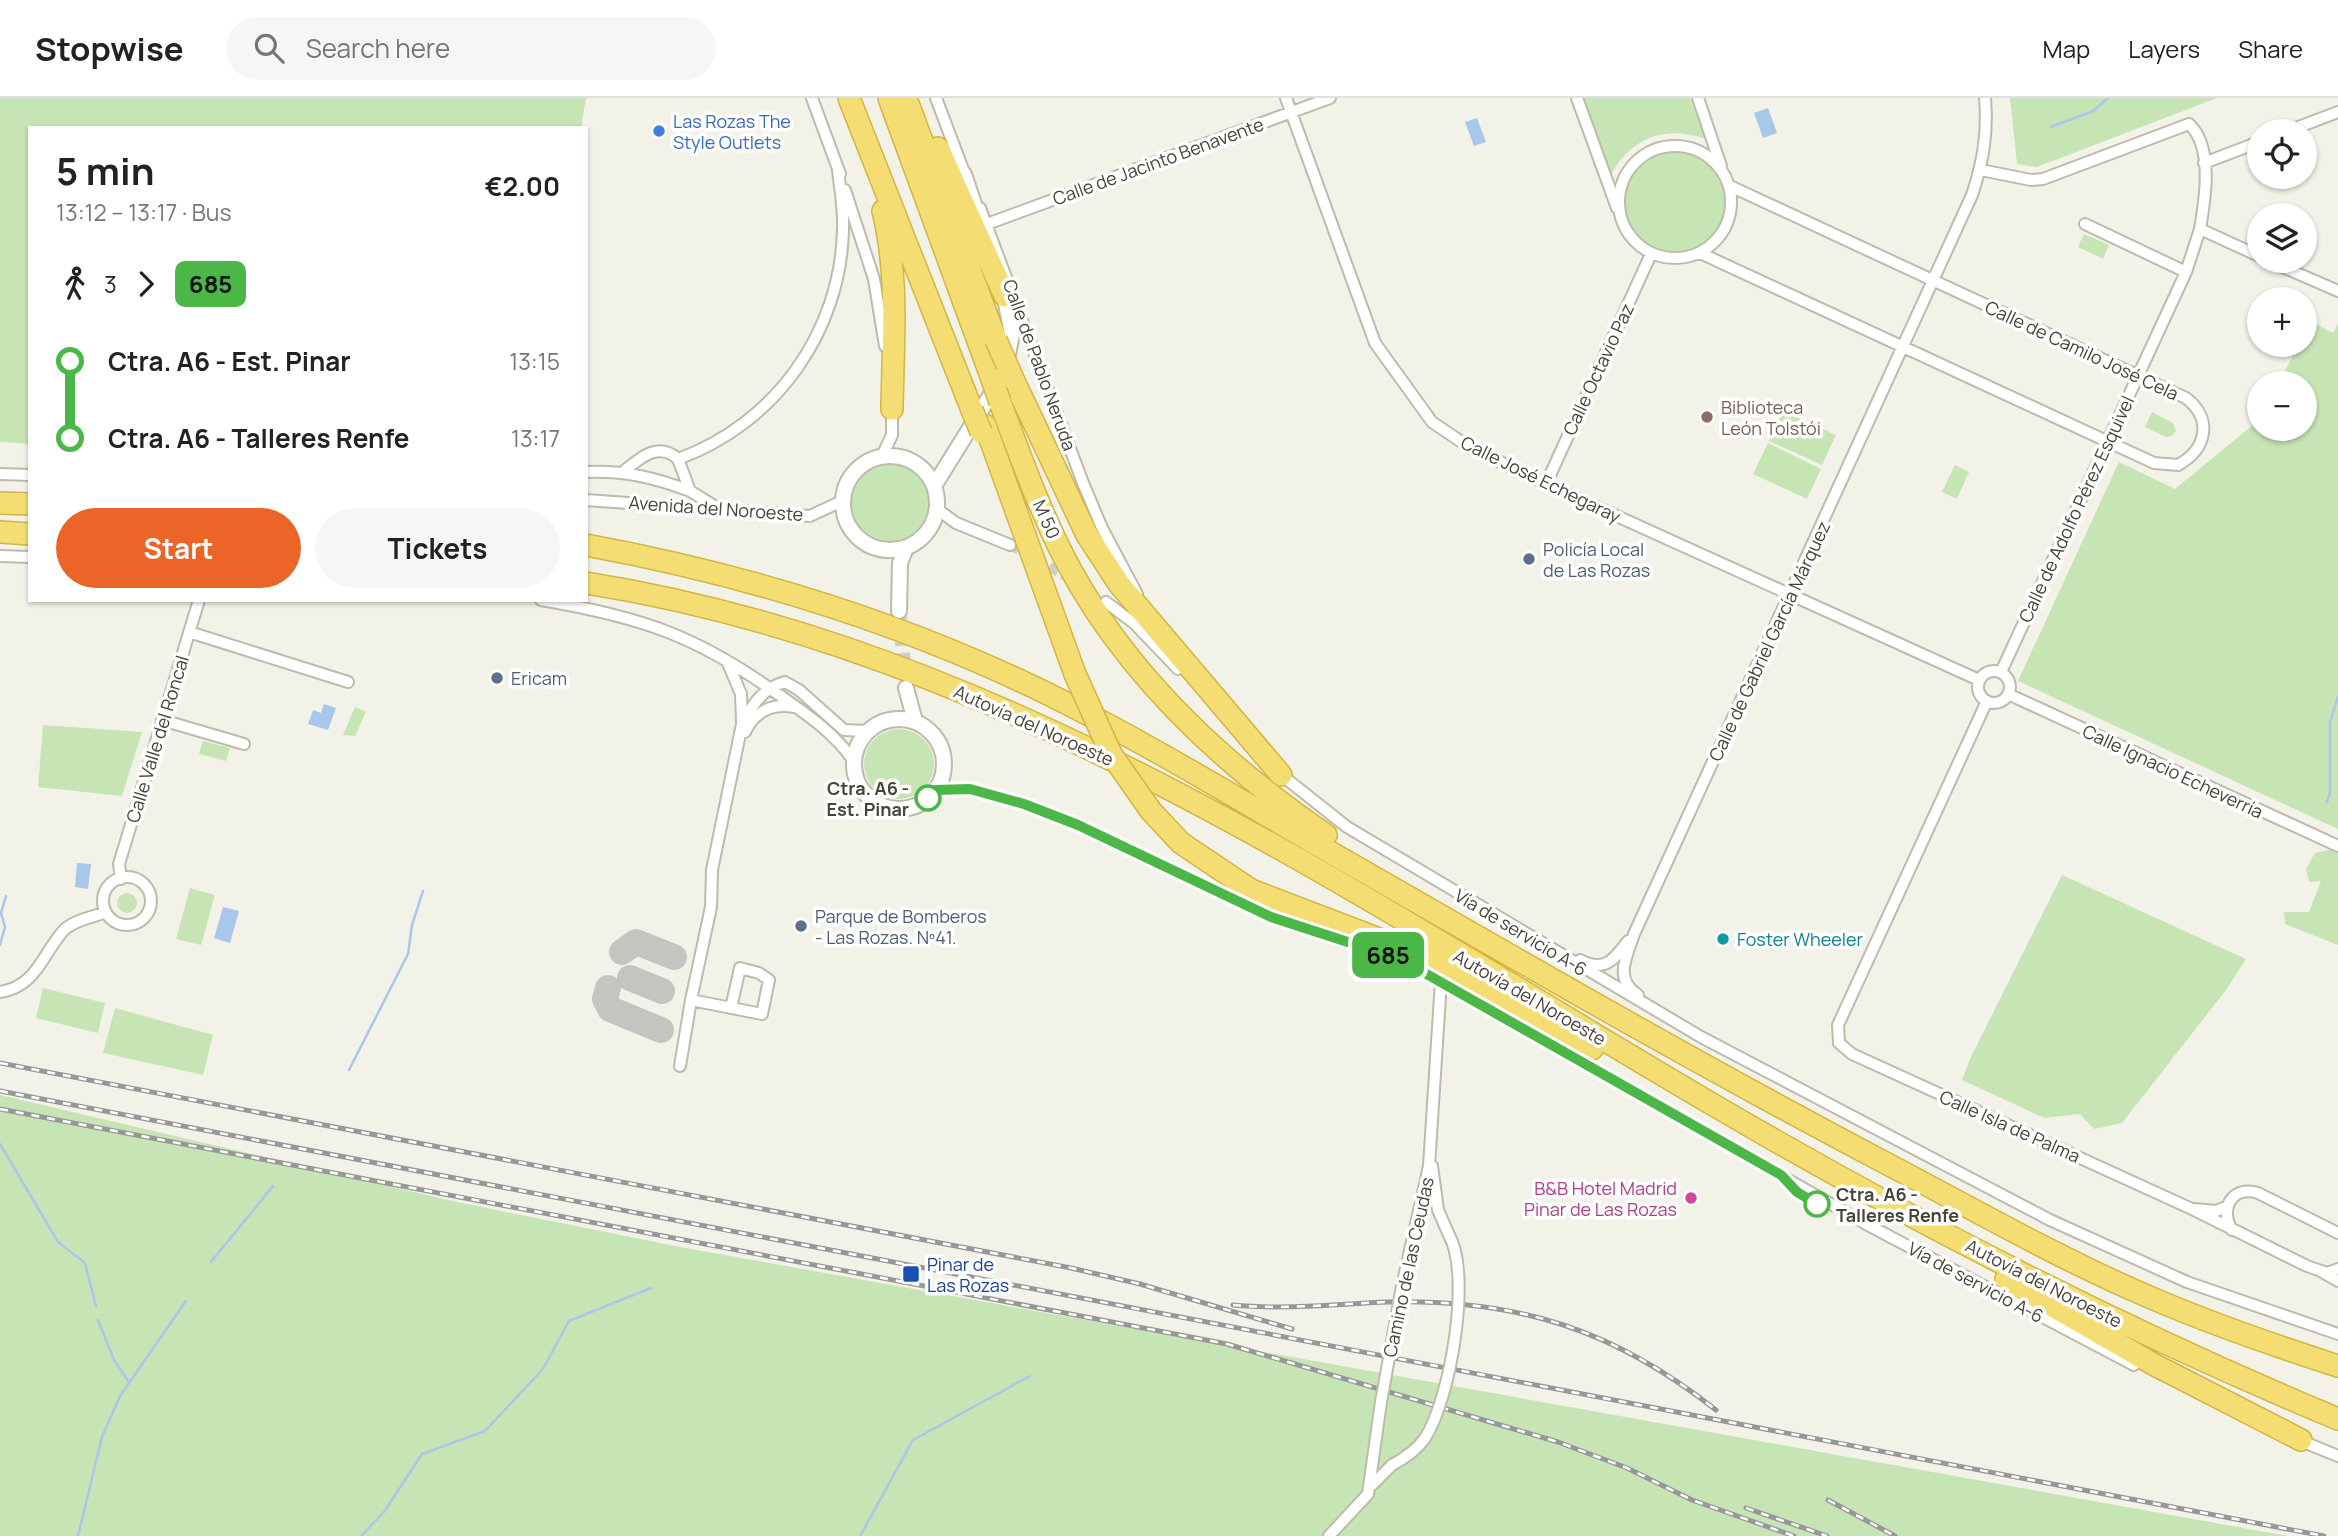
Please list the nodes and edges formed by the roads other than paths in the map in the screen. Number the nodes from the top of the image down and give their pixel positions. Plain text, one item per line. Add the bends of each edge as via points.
1 (812, 98) edge
2 (841, 98) edge
3 (849, 98) edge
4 (863, 98) edge
5 (889, 98) edge
6 (906, 98) edge
7 (916, 98) edge
8 (936, 98) edge
9 (1286, 98) edge
10 (1330, 98) edge
11 (1577, 98) edge
12 (1698, 98) edge
13 (1985, 98) edge
14 (1292, 112) junction
15 (2338, 112) edge
16 (2317, 120) edge
17 (2247, 147) edge
18 (2204, 163) junction
19 (838, 170) junction
20 (1981, 170) junction
21 (1723, 172) junction
22 (964, 174) junction
23 (1730, 186) junction
24 (1620, 214) junction
25 (987, 224) junction
26 (2085, 224) dead end
27 (2200, 229) junction
28 (2247, 251) edge
29 (1700, 253) junction
30 (1651, 254) junction
31 (2186, 272) junction
32 (2297, 273) edge
33 (1934, 281) junction
34 (2338, 291) edge
35 (1005, 296) junction
36 (1903, 348) junction
37 (2137, 376) junction
38 (1003, 379) junction
39 (892, 409) junction
40 (979, 417) junction
41 (2107, 442) junction
42 (882, 456) junction
43 (678, 459) junction
44 (588, 472) edge
45 (623, 472) junction
46 (0, 474) edge
47 (28, 475) edge
48 (1546, 484) junction
49 (934, 486) junction
50 (691, 491) junction
51 (588, 500) edge
52 (842, 501) junction
53 (0, 503) edge
54 (28, 505) edge
55 (718, 508) junction
56 (937, 509) junction
57 (0, 535) edge
58 (28, 535) edge
59 (588, 545) edge
60 (1010, 545) tunnel mouth
61 (906, 548) junction
62 (882, 551) junction
63 (0, 556) edge
64 (28, 557) edge
65 (588, 583) edge
66 (898, 586) junction
67 (1791, 595) junction
68 (198, 602) edge
69 (551, 602) edge
70 (1105, 602) dead end
71 (899, 611) tunnel mouth
72 (1155, 627) junction
73 (189, 632) junction
74 (725, 658) junction
75 (2001, 672) junction
76 (1979, 681) junction
77 (348, 682) dead end
78 (770, 688) junction
79 (2008, 694) junction
80 (1987, 701) junction
81 (798, 708) junction
82 (893, 719) junction
83 (162, 720) junction
84 (915, 721) junction
85 (742, 724) junction
86 (867, 731) junction
87 (738, 743) junction
88 (244, 744) dead end
89 (853, 760) junction
90 (1281, 775) junction
91 (935, 790) junction
92 (2338, 846) edge
93 (121, 878) junction
94 (1463, 897) junction
95 (106, 912) junction
96 (1634, 933) junction
97 (1441, 981) junction
98 (1557, 983) junction
99 (0, 992) edge
100 (691, 1000) junction
101 (731, 1008) junction
102 (1701, 1037) junction
103 (680, 1066) dead end
104 (1430, 1157) junction
105 (2226, 1207) junction
106 (2192, 1209) junction
107 (2234, 1232) junction
108 (2338, 1233) edge
109 (2338, 1269) edge
110 (1993, 1270) junction
111 (2322, 1272) junction
112 (2338, 1281) edge
113 (2338, 1334) edge
114 (2338, 1366) edge
115 (2214, 1367) junction
116 (2338, 1419) edge
117 (2301, 1440) junction
118 (2338, 1456) edge
119 (1370, 1486) junction
120 (1329, 1536) edge

1 - 19 street
2 - 39 highway via 880,198 889,236 894,294
3 - 40 highway
4 - 40 highway
5 - 38 highway, M 50
6 - 38 highway, bridge via 996,340
7 - 35 highway
8 - 22 street, Calle de Pablo Neruda
9 - 14 street, Calle José Echegaray
10 - 14 street, Calle de Jacinto Benavente
11 - 24 street
12 - 21 street
13 - 20 street, Calle de Gabriel García Márquez
14 - 25 street, Calle de Jacinto Benavente
14 - 48 street, Calle José Echegaray via 1375,343 1419,409 1469,447
15 - 16 street
17 - 18 street
18 - 20 street, Calle de Adolfo Pérez Esquivel via 2196,131 2189,124 2043,178 2031,180
18 - 27 street, Calle de Adolfo Pérez Esquivel
19 - 39 street via 874,279
19 - 43 street via 844,227 841,255 828,315 800,368 757,415 703,450
20 - 33 street, Calle de Gabriel García Márquez
21 - 23 street
21 - 24 street via 1707,155 1686,146 1655,149 1625,174 1618,200
22 - 25 street, Calle de Pablo Neruda
22 - 35 street
23 - 29 street via 1731,213 1726,226 1716,242
23 - 33 street, Calle de Camilo José Cela
24 - 30 street via 1627,233
25 - 72 street, Calle de Pablo Neruda via 1102,528
26 - 31 street
27 - 28 street
27 - 31 street, Calle de Adolfo Pérez Esquivel
29 - 30 street via 1675,259
29 - 36 street, Calle de Camilo José Cela
30 - 48 street, Calle Octavio Paz
31 - 37 street, Calle de Adolfo Pérez Esquivel
32 - 34 street
33 - 36 street, Calle de Gabriel García Márquez
33 - 37 street, Calle de Camilo José Cela
35 - 49 street via 1012,334 1006,366
36 - 41 street, Calle de Camilo José Cela
36 - 67 street, Calle de Gabriel García Márquez
37 - 41 street, Calle de Adolfo Pérez Esquivel
37 - 41 street, Calle de Camilo José Cela via 2194,404 2201,412 2203,439 2188,460 2168,466
38 - 72 highway via 1087,535
38 - 98 highway, M 50, bridge via 1000,402 1065,559 1119,643 1173,709 1288,809 1540,964
39 - 42 street via 892,435
40 - 110 highway, bridge via 1075,674 1111,754 1151,811 1181,843 1251,890 1421,955
41 - 75 street, Calle de Adolfo Pérez Esquivel
42 - 49 street via 917,464
42 - 52 street via 855,471
43 - 45 street via 663,450 650,451
43 - 50 street
44 - 45 street
45 - 50 street
46 - 47 street
48 - 67 street, Calle José Echegaray
49 - 56 street
50 - 55 street
51 - 55 street, Avenida del Noroeste
52 - 55 street, Avenida del Noroeste via 810,516
52 - 62 street via 857,539
53 - 54 highway
56 - 60 street via 956,523
56 - 61 street via 928,533
57 - 58 highway
59 - 98 highway, Autovía del Noroeste via 683,564 790,594 1008,675 1173,761
61 - 62 street
61 - 66 street
62 - 66 street
63 - 64 street
65 - 115 highway, Autovía del Noroeste via 789,632 925,679 1063,735 1266,840 1825,1168 2057,1292
66 - 71 street
67 - 76 street, Calle José Echegaray
67 - 96 street, Calle de Gabriel García Márquez
68 - 73 street, Calle Valle del Roncal
69 - 74 street via 642,621
70 - 90 street, Vía de servicio A-6 via 1135,624
72 - 90 highway
73 - 77 street
73 - 83 street, Calle Valle del Roncal
74 - 78 street
74 - 85 street via 741,694
75 - 76 street via 1986,673
75 - 79 street via 2010,682
76 - 80 street via 1979,693
78 - 81 street
78 - 85 street via 753,704
78 - 86 street via 785,682 793,685 845,730
79 - 80 street via 2001,701
79 - 92 street, Calle Ignacio Echeverría
80 - 106 street, Calle Isla de Palma via 1838,1025 1842,1047
81 - 87 street via 780,705 764,709 748,724
81 - 89 street via 820,723
82 - 84 street
82 - 84 street via 906,688
82 - 86 street
83 - 88 street
83 - 93 street, Calle Valle del Roncal via 119,864
84 - 91 street via 934,735 943,757
85 - 87 street
86 - 89 street
87 - 100 street
89 - 91 street via 860,789 883,807 912,807
90 - 94 street, Vía de servicio A-6 via 1347,827
91 - 97 street, Vía de servicio A-6 via 970,789 1049,813 1271,917 1400,959
93 - 95 street via 106,892
93 - 95 street via 135,879 146,887 150,909 133,925 117,923
94 - 96 street, Calle de Gabriel García Márquez via 1600,967 1610,964
94 - 102 street, Vía de servicio A-6
95 - 99 street via 72,924 30,979
96 - 102 street, Calle de Gabriel García Márquez via 1622,971 1624,981
97 - 104 street, Camino de las Ceudas
97 - 117 street, Vía de servicio A-6 via 1866,1224 2134,1365
98 - 114 highway, Autovía del Noroeste via 2048,1249 2153,1299
100 - 101 street
100 - 103 street
101 - 101 street via 762,1014 769,980 740,968
102 - 113 street, Vía de servicio A-6 via 2050,1220 2187,1282
104 - 119 street, Camino de las Ceudas, bridge via 1402,1286
104 - 119 street, bridge via 1438,1210 1459,1259 1458,1312 1443,1393 1426,1437
105 - 106 street, Calle Isla de Palma
105 - 107 street
105 - 108 street, Calle Isla de Palma via 2234,1195 2253,1192
106 - 107 street, Calle Isla de Palma
107 - 111 street, Calle Isla de Palma
109 - 111 street
110 - 115 highway via 2164,1353
110 - 117 highway via 2153,1364
111 - 112 street, Calle Isla de Palma
115 - 116 highway, Autovía del Noroeste
117 - 118 street, Vía de servicio A-6
119 - 120 street, Camino de las Ceudas via 1364,1500

